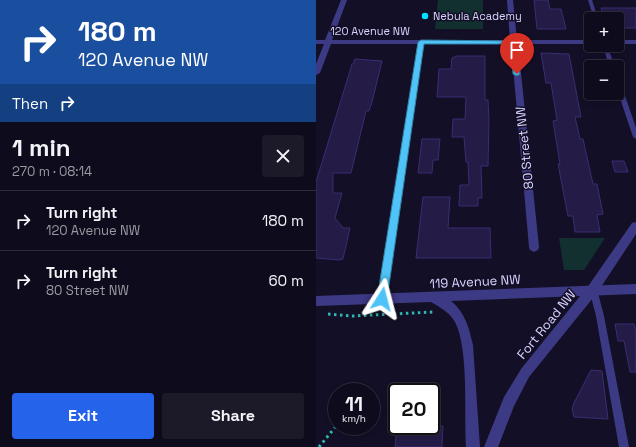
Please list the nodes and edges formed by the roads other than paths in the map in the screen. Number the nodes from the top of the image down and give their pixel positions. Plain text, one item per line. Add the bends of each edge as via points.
1 (344, 0) edge
2 (510, 0) edge
3 (590, 0) edge
4 (594, 12) edge
5 (316, 42) edge
6 (327, 42) junction
7 (421, 42) junction
8 (514, 42) junction
9 (584, 42) edge
10 (624, 42) edge
11 (636, 42) edge
12 (316, 72) edge
13 (623, 100) edge
14 (636, 137) edge
15 (636, 226) edge
16 (534, 247) dead end
17 (593, 289) junction
18 (636, 289) edge
19 (433, 297) junction
20 (382, 299) junction
21 (316, 301) edge
22 (473, 447) edge
23 (491, 447) edge
24 (624, 447) edge

1 - 6 street
2 - 8 street, 80 Street NW
3 - 4 lane
5 - 6 street, 120 Avenue NW
6 - 7 street, 120 Avenue NW
6 - 12 street
7 - 8 street, 120 Avenue NW
7 - 20 lane
8 - 9 street, 120 Avenue NW
8 - 16 street, 80 Street NW
10 - 11 street
13 - 14 lane
15 - 17 street, Fort Road NW
17 - 18 street, 119 Avenue NW
17 - 19 street, 119 Avenue NW
17 - 23 street, Fort Road NW via 525,373 509,402
17 - 24 lane
19 - 20 street, 119 Avenue NW
19 - 22 street via 453,310 464,331
20 - 21 street, 119 Avenue NW

